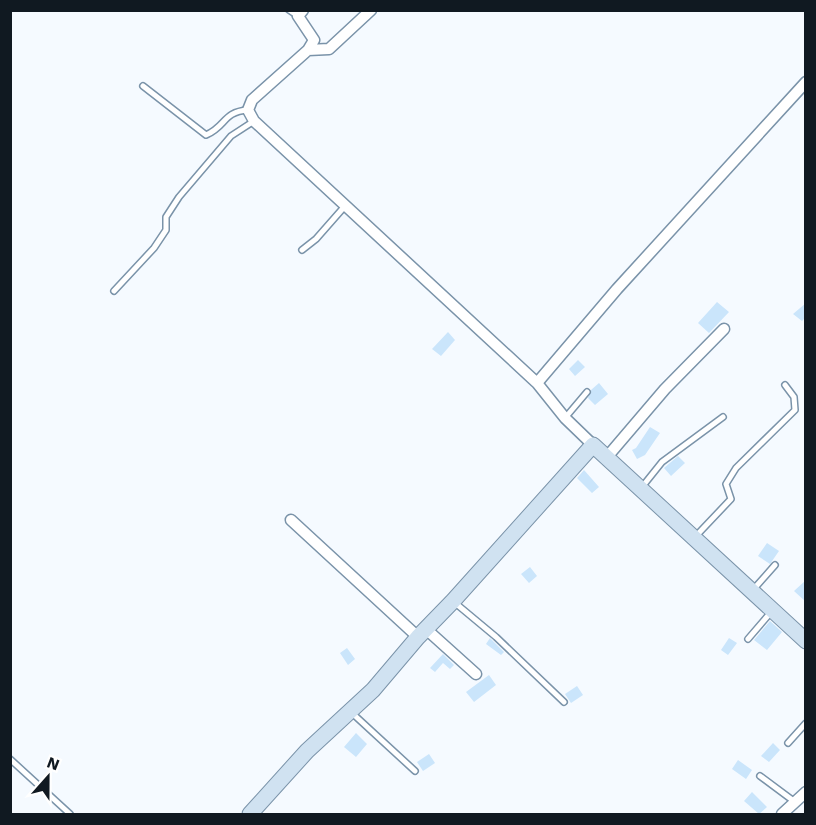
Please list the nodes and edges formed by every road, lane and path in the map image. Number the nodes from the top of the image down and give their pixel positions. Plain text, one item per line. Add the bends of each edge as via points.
1 (371, 10) edge
2 (296, 12) edge
3 (308, 50) junction
4 (806, 82) edge
5 (143, 86) dead end
6 (248, 110) junction
7 (254, 121) junction
8 (345, 206) junction
9 (303, 250) dead end
10 (114, 291) dead end
11 (724, 329) dead end
12 (537, 383) junction
13 (785, 385) dead end
14 (587, 392) dead end
15 (723, 417) dead end
16 (565, 418) junction
17 (593, 445) junction
18 (607, 457) junction
19 (641, 488) junction
20 (291, 520) dead end
21 (695, 537) junction
22 (775, 564) dead end
23 (752, 591) junction
24 (453, 601) junction
25 (773, 610) junction
26 (422, 633) junction
27 (748, 639) dead end
28 (806, 641) edge
29 (476, 674) dead end
30 (564, 702) dead end
31 (351, 712) junction
32 (806, 723) edge
33 (788, 743) dead end
34 (10, 759) edge
35 (415, 771) dead end
36 (760, 776) dead end
37 (806, 792) edge
38 (795, 802) junction
39 (70, 814) edge
40 (250, 814) edge
41 (782, 814) edge

1 - 3 street via 329,49
2 - 3 street via 314,40
3 - 6 street via 256,95
4 - 12 street
5 - 6 lane via 206,135 230,114
6 - 7 street
7 - 8 street
7 - 10 lane via 231,136 192,182 167,213 166,230 154,248
8 - 9 lane
8 - 12 street
11 - 18 street
12 - 16 street
13 - 21 lane via 794,397 795,410 736,468 726,484 731,498
14 - 16 lane
15 - 19 lane via 662,462
16 - 17 street
17 - 18 street
17 - 24 street
18 - 19 street
19 - 21 street
20 - 26 street
21 - 23 street
22 - 23 lane
23 - 25 street
24 - 26 street
24 - 30 lane
25 - 27 lane
25 - 28 street
26 - 29 street
26 - 31 street
31 - 35 lane
31 - 40 street via 307,751
32 - 33 lane
34 - 39 lane
36 - 38 lane
37 - 38 street
38 - 41 street

